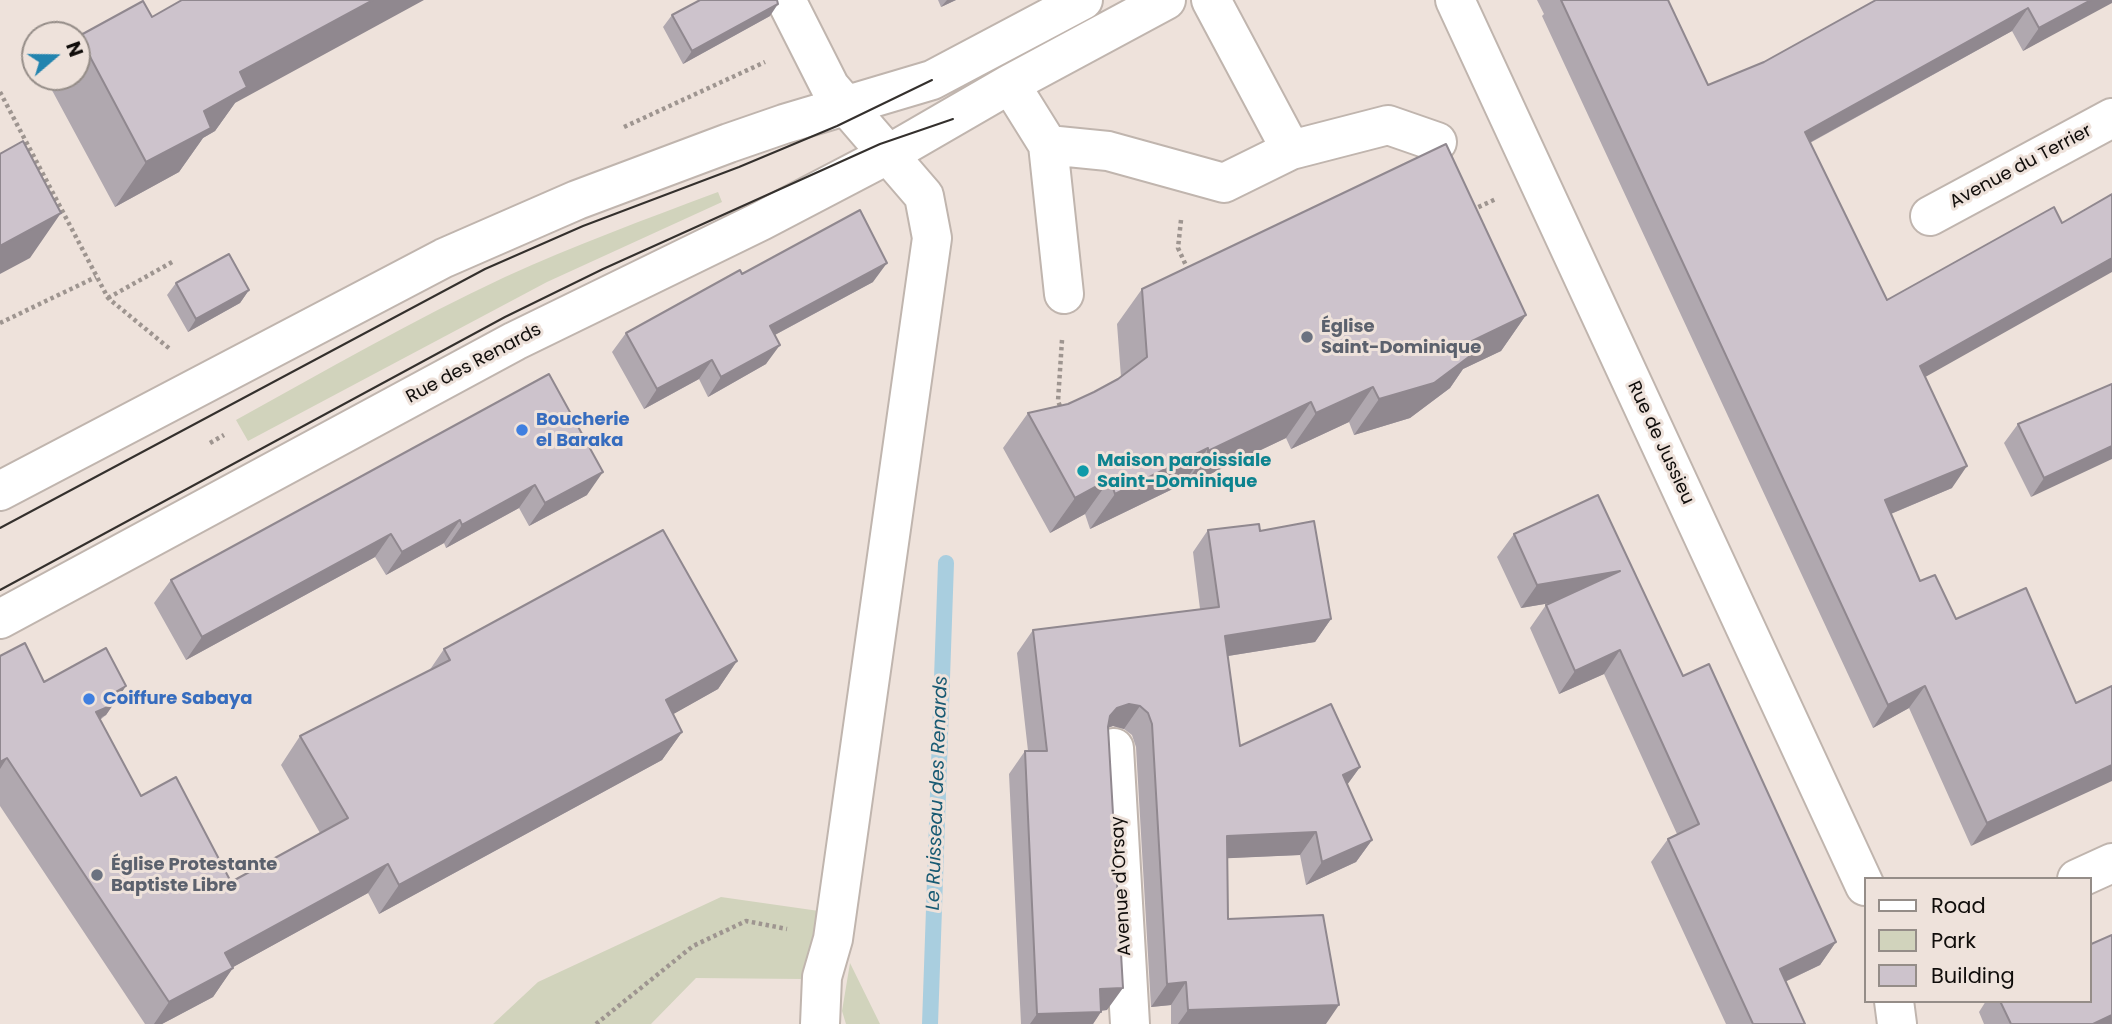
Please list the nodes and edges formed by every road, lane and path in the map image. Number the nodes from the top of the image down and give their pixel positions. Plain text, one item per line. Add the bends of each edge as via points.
1 (786, 0) edge
2 (1083, 0) edge
3 (1166, 0) edge
4 (1211, 0) edge
5 (1455, 0) edge
6 (1010, 84) junction
7 (0, 92) edge
8 (846, 105) junction
9 (2112, 118) edge
10 (1437, 142) dead end
11 (1048, 145) junction
12 (1290, 150) junction
13 (889, 154) junction
14 (1538, 178) junction
15 (1466, 213) edge
16 (1930, 216) dead end
17 (1178, 248) dead end
18 (174, 261) dead end
19 (96, 276) junction
20 (1192, 277) edge
21 (1064, 294) joint
22 (108, 298) junction
23 (0, 323) edge
24 (177, 355) dead end
25 (1065, 418) edge
26 (224, 435) dead end
27 (210, 443) dead end
28 (0, 491) edge
29 (0, 619) edge
30 (1114, 748) dead end
31 (2112, 863) edge
32 (2081, 877) edge
33 (1864, 884) edge
34 (833, 939) junction
35 (1894, 1003) edge
36 (596, 1024) edge
37 (820, 1024) edge
38 (1130, 1024) edge
39 (1897, 1024) edge

1 - 8 street via 830,87
2 - 8 street via 932,80
3 - 6 street, Rue des Renards
4 - 12 street
5 - 14 street, Rue de Jussieu
6 - 11 street
6 - 13 street, Rue des Renards
7 - 19 path
8 - 13 street
8 - 28 street via 577,200 444,258
9 - 16 street, Avenue du Terrier
10 - 12 street via 1388,125
11 - 12 street via 1108,151 1224,183
11 - 21 street
13 - 29 street, Rue des Renards via 515,341
13 - 34 street via 924,196 932,238
14 - 15 path
14 - 33 street, Rue de Jussieu
17 - 20 path
18 - 22 path
19 - 22 path
19 - 23 path
21 - 25 path via 1058,401
22 - 24 path
26 - 27 path
30 - 38 street, Avenue d'Orsay
31 - 32 street
34 - 36 path via 746,920 694,946
34 - 37 street via 822,977
35 - 39 street

